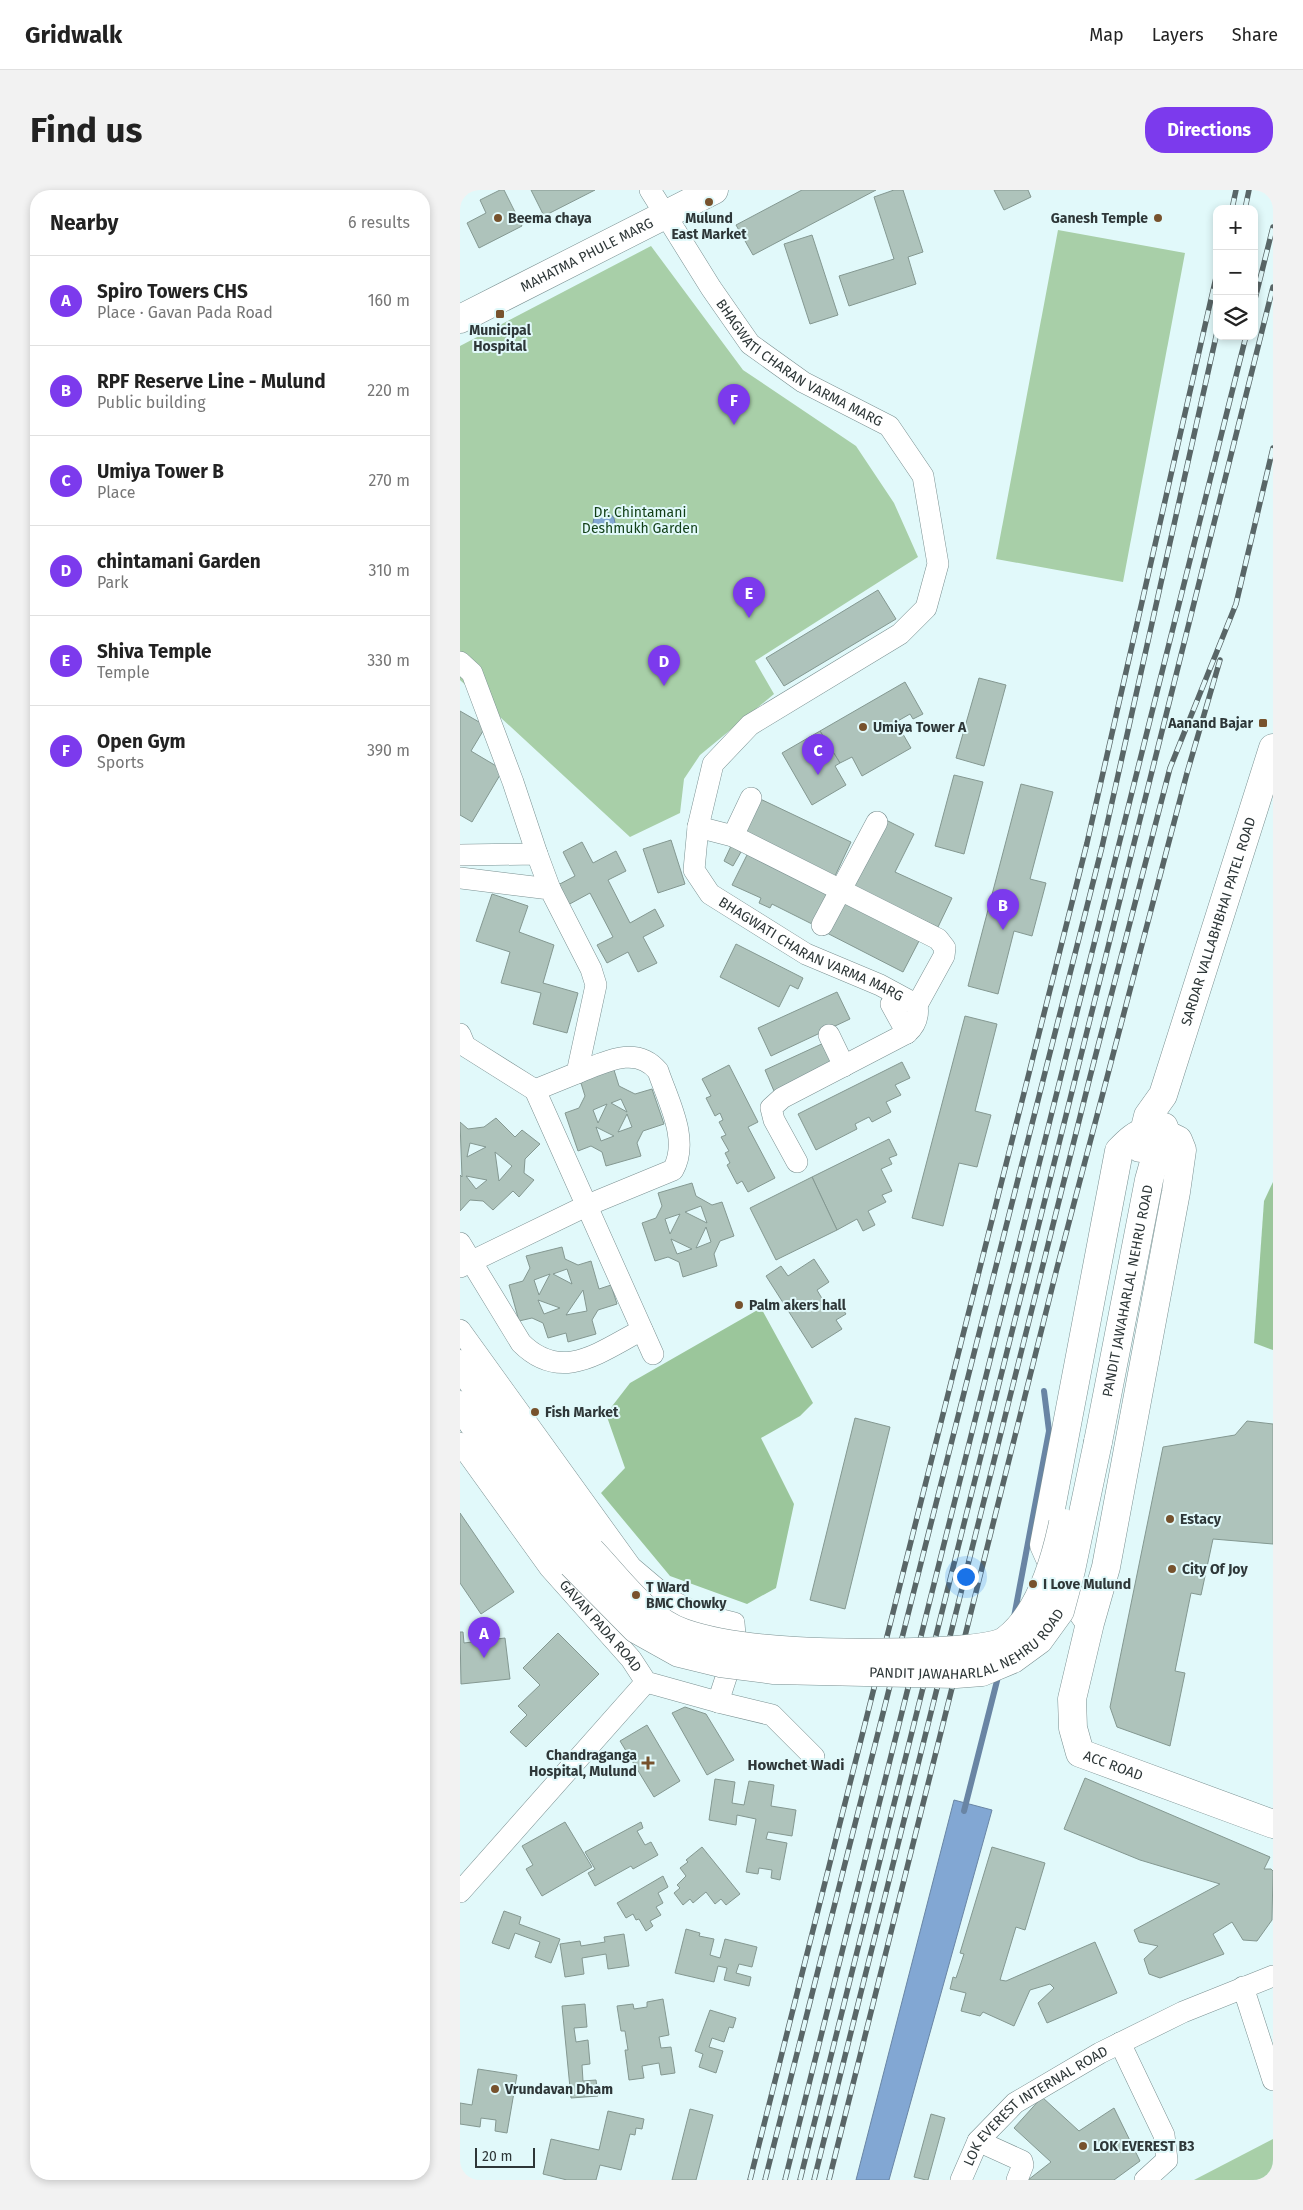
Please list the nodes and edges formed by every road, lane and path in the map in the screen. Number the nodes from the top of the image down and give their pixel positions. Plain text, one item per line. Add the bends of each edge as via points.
1 (650, 190) edge
2 (714, 190) edge
3 (666, 216) junction
4 (460, 319) edge
5 (460, 662) edge
6 (1273, 748) edge
7 (751, 798) dead end
8 (877, 822) dead end
9 (698, 827) junction
10 (733, 836) junction
11 (536, 854) junction
12 (460, 855) edge
13 (460, 878) edge
14 (550, 889) junction
15 (840, 891) junction
16 (822, 925) dead end
17 (917, 1005) junction
18 (462, 1045) edge
19 (577, 1073) junction
20 (534, 1090) junction
21 (1153, 1132) junction
22 (797, 1162) dead end
23 (588, 1205) junction
24 (460, 1243) edge
25 (466, 1264) edge
26 (460, 1330) edge
27 (642, 1330) junction
28 (653, 1354) dead end
29 (464, 1383) edge
30 (1090, 1442) junction
31 (460, 1443) edge
32 (1090, 1623) junction
33 (646, 1682) junction
34 (718, 1702) junction
35 (814, 1757) dead end
36 (1273, 1824) edge
37 (460, 1892) edge
38 (1273, 1976) edge
39 (1243, 1987) junction
40 (1120, 2043) junction
41 (1273, 2080) edge
42 (978, 2141) junction
43 (961, 2180) edge
44 (1017, 2180) edge
45 (1146, 2180) edge

1 - 3 street, BHAGWATI CHARAN VARMA MARG
2 - 3 main road, MAHATMA PHULE MARG
3 - 4 main road, MAHATMA PHULE MARG
3 - 9 street, BHAGWATI CHARAN VARMA MARG via 750,344 803,382 889,426 923,476 938,564 926,608 900,634 750,725 712,764
5 - 11 street via 472,673
6 - 21 main road, SARDAR VALLABHBHAI PATEL ROAD via 1163,1096 1148,1116
7 - 10 street
8 - 15 street
9 - 10 street
9 - 17 street, BHAGWATI CHARAN VARMA MARG via 694,870 710,894 806,954
10 - 15 street
11 - 12 street
11 - 14 street
13 - 14 street
14 - 19 street via 592,969 596,985
15 - 16 street
15 - 17 street via 942,942 944,956
17 - 22 street, BHAGWATI CHARAN VARMA MARG via 916,1025 900,1020 837,1052 771,1108 774,1120
18 - 20 street
19 - 20 street
19 - 23 street via 621,1057 637,1057 652,1063 658,1071 678,1131 678,1160 673,1170
20 - 23 street
21 - 30 main road, PANDIT JAWAHARLAL NEHRU ROAD via 1149,1180
21 - 30 main road, PANDIT JAWAHARLAL NEHRU ROAD via 1133,1176
21 - 32 main road via 1178,1140 1182,1150 1106,1566
21 - 32 main road via 1134,1136 1120,1151 1044,1544 1060,1579
23 - 25 street
23 - 27 street
24 - 25 street
25 - 27 street via 521,1343 531,1353 543,1358 571,1363 583,1360
26 - 34 street via 631,1567 670,1600 698,1614 734,1622 736,1647
27 - 28 street
29 - 30 main road, PANDIT JAWAHARLAL NEHRU ROAD, bridge via 581,1558 636,1629 680,1653 720,1663 774,1670 956,1674 982,1672 1013,1660 1039,1640 1060,1611 1071,1570
31 - 33 street, GAVAN PADA ROAD via 550,1568 631,1659
32 - 36 main road, ACC ROAD via 1072,1699 1073,1728 1080,1753
33 - 34 street, GAVAN PADA ROAD
33 - 37 street
34 - 35 street, GAVAN PADA ROAD via 772,1715
38 - 39 street, LOK EVEREST INTERNAL ROAD
39 - 40 street, LOK EVEREST INTERNAL ROAD via 1182,2012
39 - 41 street
40 - 42 street, LOK EVEREST INTERNAL ROAD via 1015,2103
40 - 45 street, LOK EVEREST INTERNAL ROAD via 1164,2135 1166,2160
42 - 43 street, LOK EVEREST INTERNAL ROAD
42 - 44 street via 1022,2161

